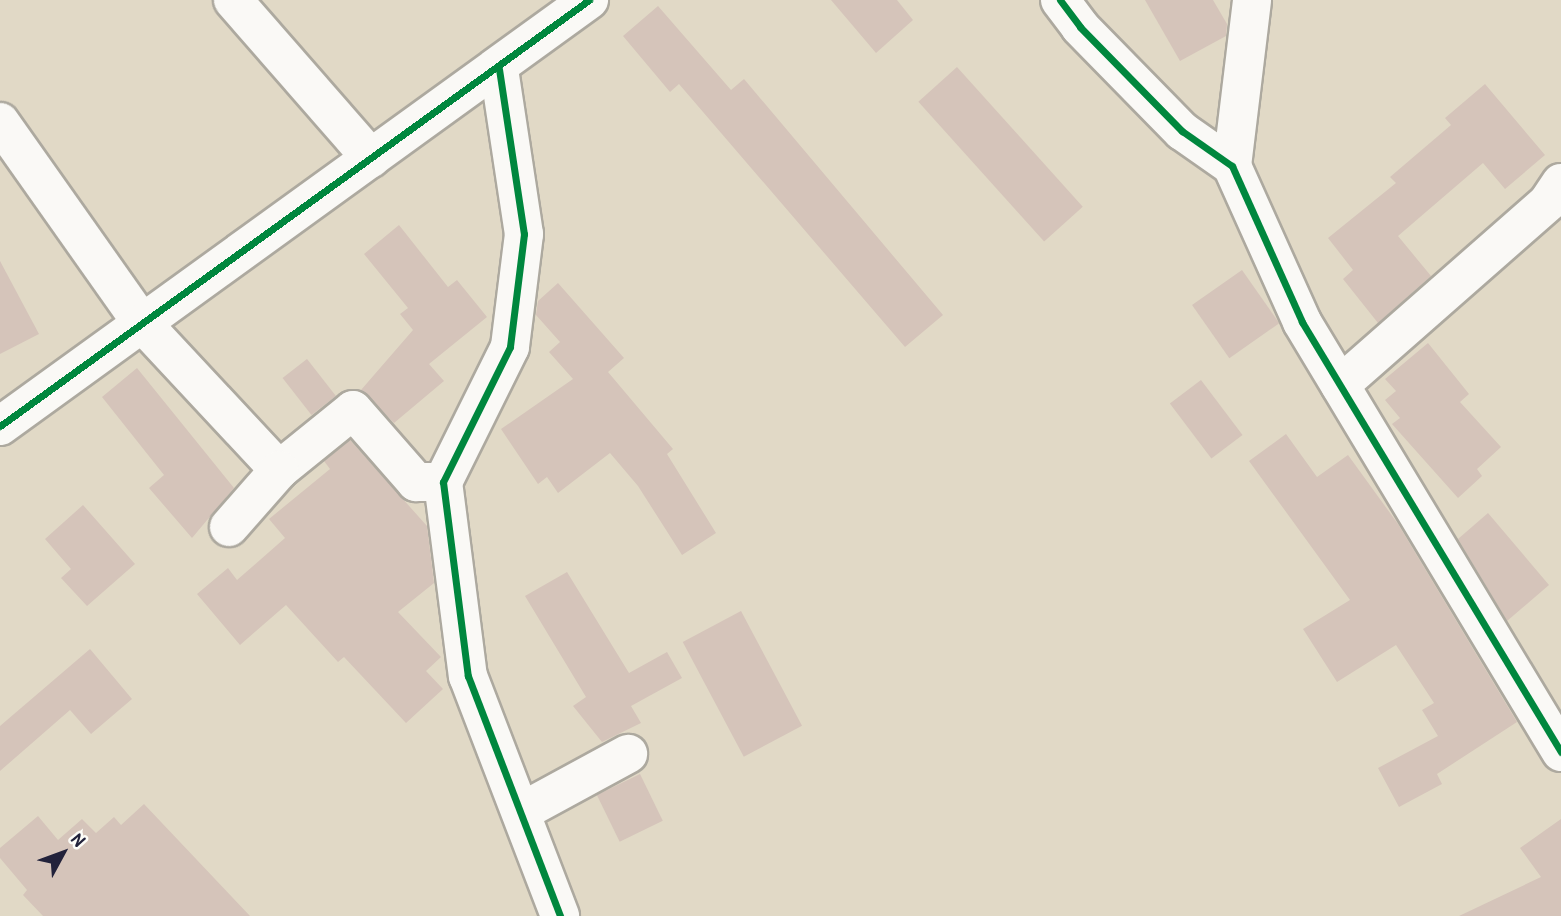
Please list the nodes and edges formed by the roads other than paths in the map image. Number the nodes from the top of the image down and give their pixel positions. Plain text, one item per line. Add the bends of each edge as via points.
1 (233, 0) edge
2 (589, 0) edge
3 (1060, 0) edge
4 (1252, 0) edge
5 (499, 69) junction
6 (0, 122) edge
7 (371, 158) junction
8 (1232, 166) junction
9 (1561, 183) edge
10 (142, 323) junction
11 (1340, 385) junction
12 (0, 426) edge
13 (279, 470) junction
14 (443, 482) junction
15 (229, 527) dead end
16 (1561, 752) edge
17 (628, 754) dead end
18 (522, 813) junction
19 (560, 916) edge

1 - 7 street
2 - 5 street
3 - 8 street via 1080,27 1182,131
4 - 8 street
5 - 7 street
5 - 14 street via 524,234 510,347
6 - 10 street
7 - 10 street
8 - 11 street via 1302,322
9 - 11 street via 1548,202
10 - 12 street
10 - 13 street
11 - 16 street
13 - 14 street via 353,410 416,482
13 - 15 street
14 - 18 street via 468,676
17 - 18 street
18 - 19 street

